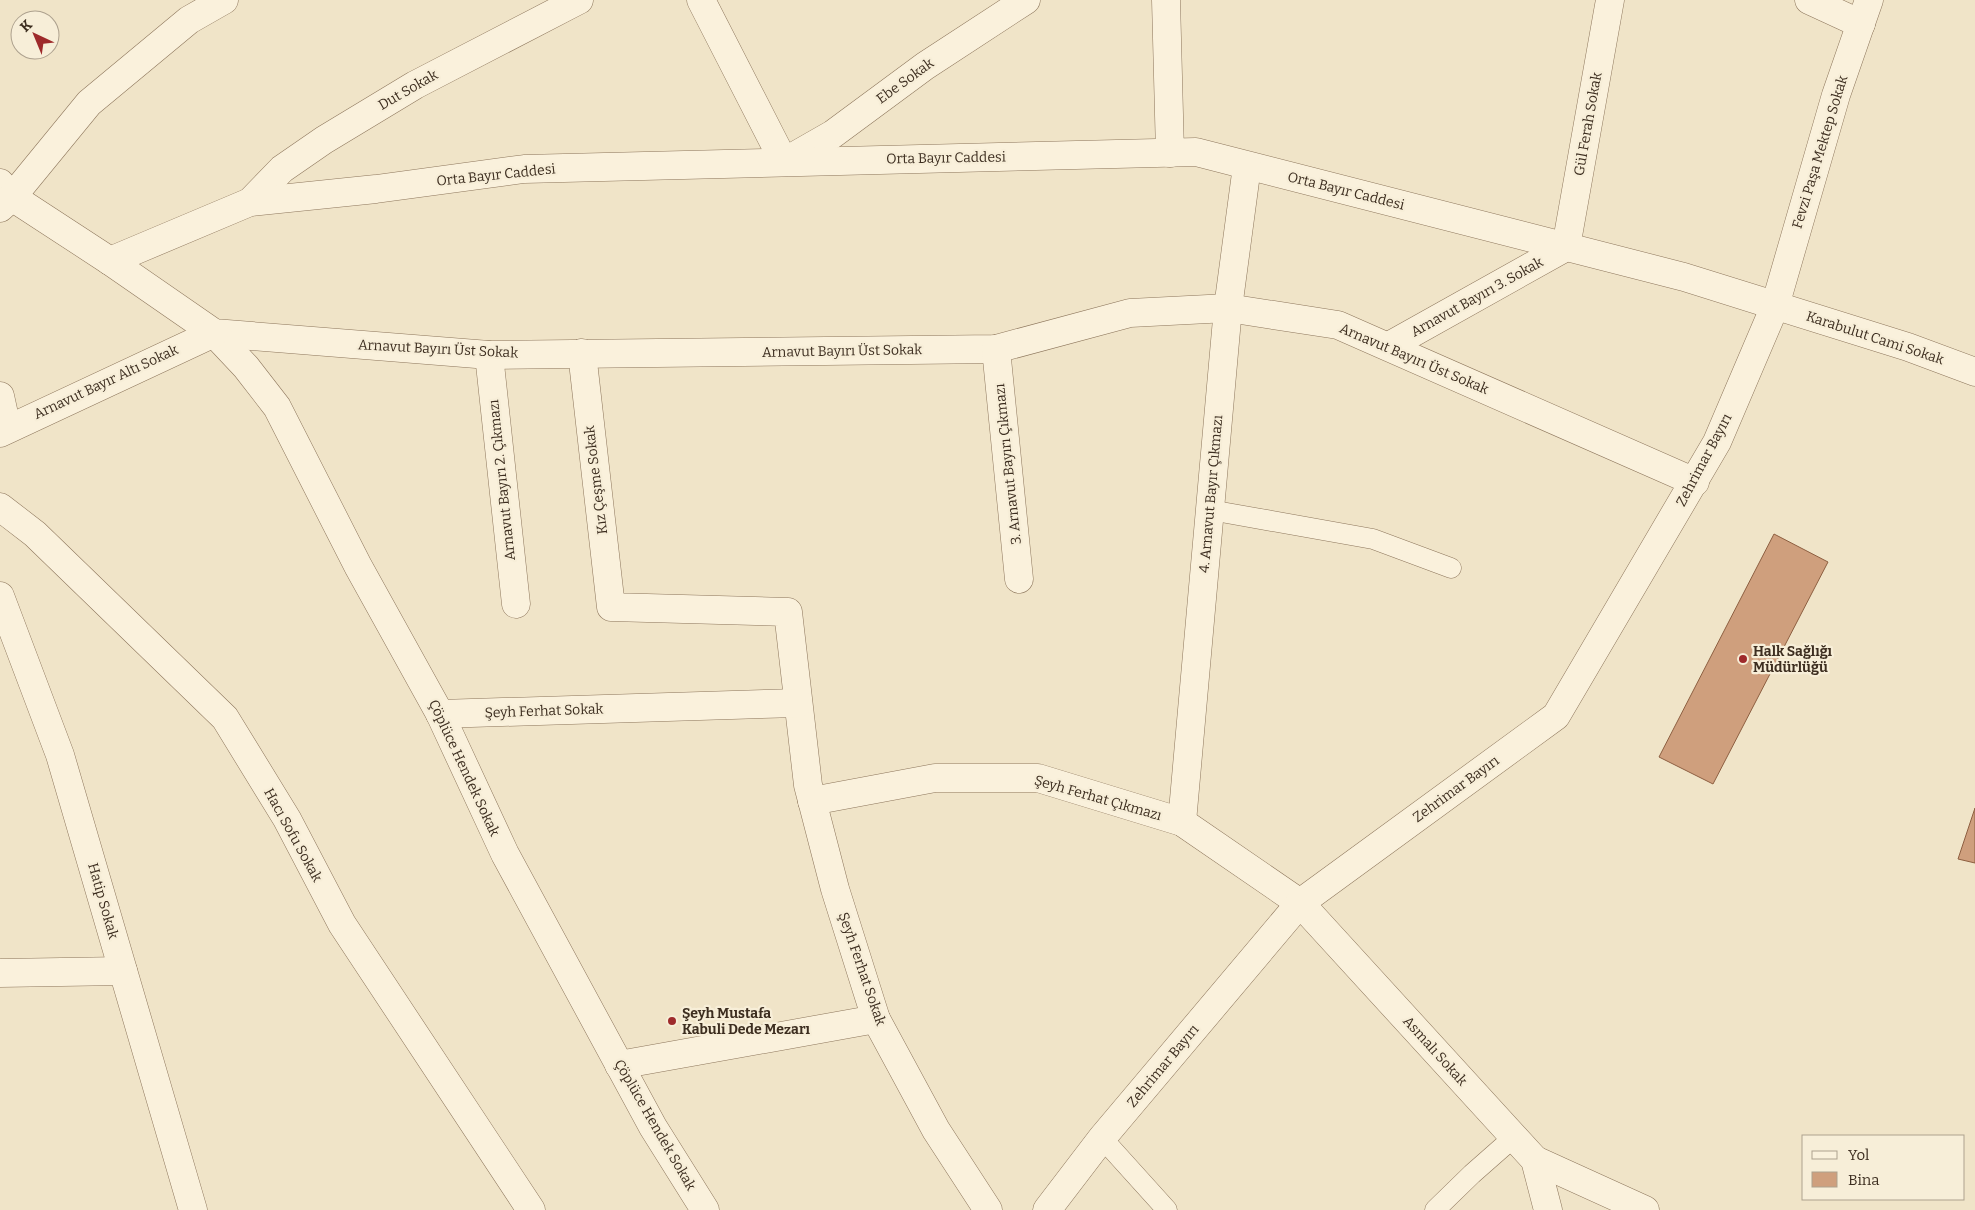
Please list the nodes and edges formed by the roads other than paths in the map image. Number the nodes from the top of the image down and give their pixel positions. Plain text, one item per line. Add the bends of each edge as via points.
1 (224, 0) edge
2 (579, 0) edge
3 (1026, 0) edge
4 (1166, 0) edge
5 (1610, 0) edge
6 (1809, 0) edge
7 (710, 3) edge
8 (1865, 12) edge
9 (1170, 153) junction
10 (784, 162) junction
11 (1247, 166) junction
12 (3, 201) edge
13 (250, 202) junction
14 (1566, 247) junction
15 (110, 261) junction
16 (1775, 306) junction
17 (1228, 308) junction
18 (214, 333) junction
19 (1389, 346) junction
20 (996, 349) junction
21 (582, 354) junction
22 (488, 355) junction
23 (1975, 372) edge
24 (0, 396) edge
25 (4, 430) edge
26 (1695, 482) junction
27 (0, 507) edge
28 (1210, 510) junction
29 (1451, 568) dead end
30 (1020, 579) dead end
31 (0, 596) edge
32 (516, 604) dead end
33 (611, 607) joint
34 (798, 703) junction
35 (440, 714) junction
36 (812, 801) junction
37 (1182, 822) junction
38 (1300, 903) junction
39 (123, 971) junction
40 (0, 972) edge
41 (876, 1019) junction
42 (619, 1065) junction
43 (1514, 1137) junction
44 (1102, 1138) junction
45 (1535, 1160) junction
46 (193, 1210) edge
47 (531, 1210) edge
48 (705, 1210) edge
49 (988, 1210) edge
50 (1047, 1210) edge
51 (1167, 1210) edge
52 (1435, 1210) edge
53 (1548, 1210) edge
54 (1645, 1210) edge

1 - 12 street via 189,20 89,104
2 - 13 street, Dut Sokak via 414,85 324,140 282,169
3 - 10 street, Ebe Sokak via 925,66 833,134
4 - 9 street
5 - 14 street, Gül Ferah Sokak
6 - 8 street
7 - 10 street
8 - 16 street, Fevzi Paşa Mektep Sokak via 1836,95
9 - 10 street, Orta Bayır Caddesi
9 - 11 street, Orta Bayır Caddesi via 1196,152
10 - 13 street, Orta Bayır Caddesi via 524,169
11 - 14 street, Orta Bayır Caddesi
11 - 17 street, 4. Arnavut Bayır Çıkmazı
12 - 15 street
13 - 15 street, Orta Bayır Caddesi
14 - 16 street, Orta Bayır Caddesi via 1684,277
14 - 19 street, Arnavut Bayırı 3. Sokak
15 - 18 street
16 - 23 street, Karabulut Cami Sokak via 1908,347
16 - 26 street, Zehrimar Bayırı via 1717,442
17 - 19 street, Arnavut Bayırı Üst Sokak via 1338,325
17 - 20 street, Arnavut Bayırı Üst Sokak via 1130,313
17 - 28 street, 4. Arnavut Bayır Çıkmazı
18 - 22 street, Arnavut Bayırı Üst Sokak
18 - 25 street, Arnavut Bayır Altı Sokak
18 - 35 street, Çöplüce Hendek Sokak via 278,407 358,566
19 - 26 street, Arnavut Bayırı Üst Sokak
20 - 21 street, Arnavut Bayırı Üst Sokak
20 - 30 street, 3. Arnavut Bayırı Çıkmazı
21 - 22 street, Arnavut Bayırı Üst Sokak
21 - 33 street, Kız Çeşme Sokak
22 - 32 street, Arnavut Bayırı 2. Çıkmazı
24 - 25 street
26 - 38 street, Zehrimar Bayırı via 1556,716
27 - 47 street, Hacı Sofu Sokak via 35,534 225,718 287,819 342,924
28 - 29 lane via 1373,539
28 - 37 street, 4. Arnavut Bayır Çıkmazı
31 - 39 street, Hatip Sokak via 60,755
33 - 34 street, Şeyh Ferhat Sokak via 788,612
34 - 35 street, Şeyh Ferhat Sokak
34 - 36 street, Şeyh Ferhat Sokak
35 - 42 street, Çöplüce Hendek Sokak via 505,854
36 - 37 street, Şeyh Ferhat Çıkmazı via 935,778 1038,778
36 - 41 street, Şeyh Ferhat Sokak via 835,889
37 - 38 street, Şeyh Ferhat Çıkmazı
38 - 43 street, Asmalı Sokak
38 - 44 street, Zehrimar Bayırı
39 - 40 street
39 - 46 street, Hatip Sokak
41 - 42 street
41 - 49 street, Şeyh Ferhat Sokak via 936,1130
42 - 48 street, Çöplüce Hendek Sokak via 652,1126
43 - 45 street, Asmalı Sokak
43 - 52 lane
44 - 50 street, Zehrimar Bayırı
44 - 51 lane
45 - 53 street, Asmalı Sokak
45 - 54 street

